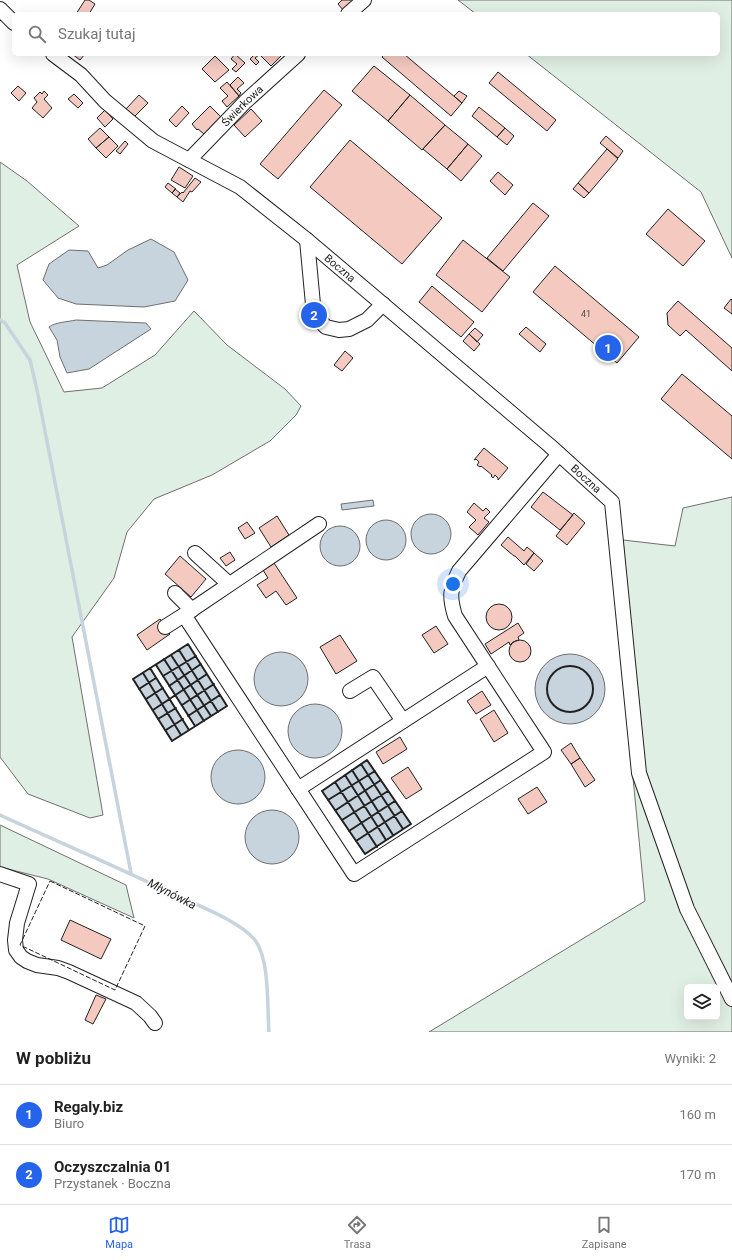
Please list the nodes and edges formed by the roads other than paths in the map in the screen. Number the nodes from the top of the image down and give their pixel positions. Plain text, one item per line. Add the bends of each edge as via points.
1 (364, 0) edge
2 (0, 9) edge
3 (350, 12) edge
4 (12, 21) edge
5 (57, 56) edge
6 (296, 56) edge
7 (189, 160) junction
8 (307, 240) junction
9 (383, 304) junction
10 (559, 454) junction
11 (319, 524) dead end
12 (195, 553) dead end
13 (230, 584) junction
14 (175, 593) dead end
15 (188, 612) junction
16 (165, 627) dead end
17 (488, 666) junction
18 (350, 692) dead end
19 (403, 721) junction
20 (298, 789) junction
21 (0, 874) edge
22 (732, 999) edge
23 (155, 1023) dead end

1 - 3 street
2 - 4 street
5 - 7 street, Boczna via 153,141
6 - 7 street, Świerkowa via 245,102
7 - 8 street, Boczna via 240,187
8 - 9 street, Boczna
8 - 9 street via 314,315 326,327 349,329 367,320
9 - 10 street, Boczna
10 - 17 street via 459,571 452,586 451,602 455,616
10 - 22 street, Boczna via 612,502 639,773 687,909
11 - 13 street
12 - 13 street
13 - 15 street
14 - 15 street
15 - 16 street
15 - 20 street
17 - 19 street
17 - 20 street via 544,752 538,756 354,874
18 - 19 street via 373,677
19 - 20 street
21 - 23 street via 29,884 17,923 15,940 16,950 21,957 36,965 69,972 136,1003

